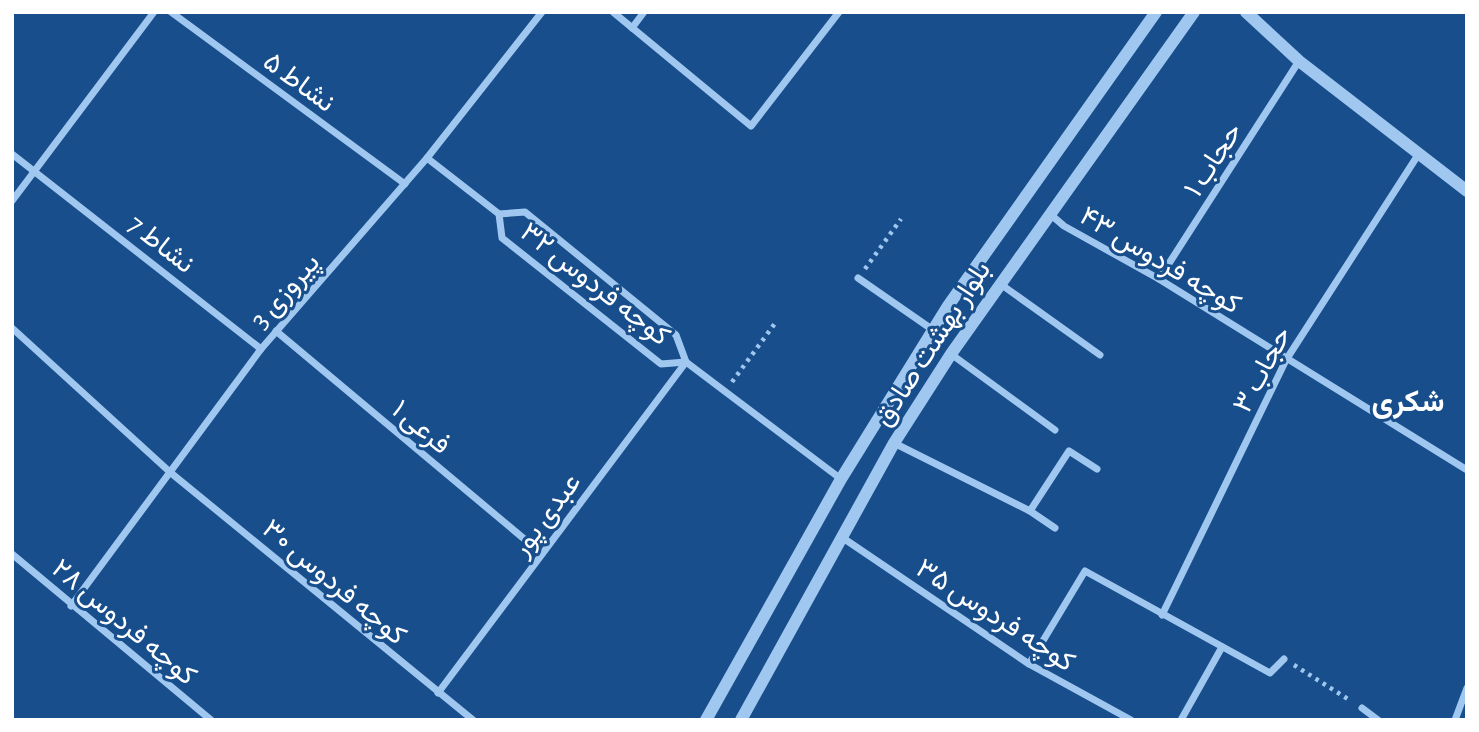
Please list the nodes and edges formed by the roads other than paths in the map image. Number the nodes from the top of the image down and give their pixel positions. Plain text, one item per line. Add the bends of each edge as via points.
1 (153, 12) edge
2 (171, 12) edge
3 (542, 12) edge
4 (613, 12) edge
5 (644, 12) edge
6 (839, 12) edge
7 (1156, 12) edge
8 (1194, 12) edge
9 (1246, 12) edge
10 (632, 28) junction
11 (1300, 61) junction
12 (12, 154) edge
13 (1418, 155) junction
14 (428, 158) junction
15 (36, 171) junction
16 (405, 184) junction
17 (1467, 191) edge
18 (12, 201) edge
19 (499, 214) junction
20 (1049, 215) junction
21 (858, 278) road end
22 (1159, 279) junction
23 (999, 283) junction
24 (12, 328) edge
25 (933, 330) junction
26 (276, 331) junction
27 (261, 349) junction
28 (951, 354) junction
29 (1100, 355) dead end
30 (1286, 360) junction
31 (686, 362) junction
32 (1055, 430) dead end
33 (894, 443) junction
34 (1097, 470) dead end
35 (1467, 470) edge
36 (171, 473) junction
37 (841, 479) junction
38 (1030, 511) junction
39 (1055, 528) dead end
40 (843, 538) junction
41 (541, 553) junction
42 (12, 554) edge
43 (71, 606) junction
44 (1162, 615) junction
45 (1222, 647) junction
46 (1284, 659) road end
47 (1029, 664) junction
48 (1467, 688) edge
49 (438, 693) junction
50 (1362, 708) road end
51 (211, 720) edge
52 (473, 720) edge
53 (706, 720) edge
54 (741, 720) edge
55 (1131, 720) edge
56 (1181, 720) edge
57 (1378, 720) edge
58 (1455, 720) edge

1 - 15 street
2 - 16 street, نشاط ۵
3 - 14 street, پیروزی 3
4 - 10 street
5 - 10 street
6 - 10 street via 751,126
7 - 25 street, بلوار بهشت صادق
8 - 20 street, بلوار بهشت صادق
9 - 11 street
11 - 13 street
11 - 22 street, حجاب ۱
12 - 15 street, نشاط 7
13 - 17 street
13 - 30 street, حجاب ۳
14 - 16 street, پیروزی 3
14 - 19 street, کوچه فردوس ۳۲
15 - 18 street
15 - 27 street, نشاط 7
16 - 26 street, پیروزی 3
19 - 31 street, کوچه فردوس ۳۲ via 524,212 676,335
19 - 31 street, کوچه فردوس ۳۲ via 502,238 661,363
20 - 22 street, کوچه فردوس ۴۳
20 - 23 street, بلوار بهشت صادق
21 - 25 street
22 - 30 street, کوچه فردوس ۴۳
23 - 28 street, بلوار بهشت صادق
23 - 29 street
24 - 36 street, کوچه فردوس ۳۰
25 - 37 street, بلوار بهشت صادق
26 - 27 street, پیروزی 3
26 - 41 street, فرعی ۱
27 - 36 street, پیروزی 3
28 - 32 street
28 - 33 street, بلوار بهشت صادق
30 - 35 street, کوچه فردوس ۴۳
30 - 44 street, حجاب ۳
31 - 37 street, کوچه فردوس ۳۲
31 - 41 street, عبدی پور
33 - 38 street
33 - 40 street, بلوار بهشت صادق
34 - 38 street via 1069,451
36 - 43 street, پیروزی 3
36 - 49 street, کوچه فردوس ۳۰
37 - 53 street, بلوار بهشت صادق
38 - 39 street
40 - 47 street, کوچه فردوس ۳۵
40 - 54 street, بلوار بهشت صادق
41 - 49 street, عبدی پور
42 - 43 street, کوچه فردوس ۲۸
43 - 51 street, کوچه فردوس ۲۸
44 - 45 street
44 - 47 street via 1085,571
45 - 46 street via 1270,673
45 - 56 street
47 - 55 street, کوچه فردوس ۳۵
48 - 58 street
49 - 52 street, کوچه فردوس ۳۰
50 - 57 street

